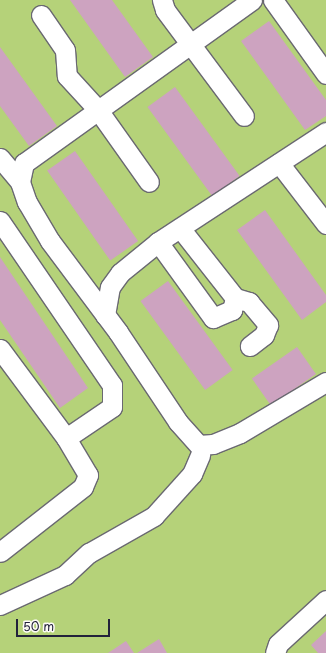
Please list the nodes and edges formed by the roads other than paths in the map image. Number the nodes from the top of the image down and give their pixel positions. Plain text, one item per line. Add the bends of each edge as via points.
1 (162, 0) edge
2 (252, 0) edge
3 (273, 0) edge
4 (41, 15) dead end
5 (190, 44) junction
6 (326, 74) edge
7 (98, 110) junction
8 (244, 116) dead end
9 (326, 132) edge
10 (0, 158) edge
11 (279, 163) junction
12 (20, 182) junction
13 (149, 182) dead end
14 (0, 221) edge
15 (326, 224) edge
16 (180, 228) junction
17 (158, 242) junction
18 (235, 298) junction
19 (105, 315) junction
20 (250, 346) dead end
21 (0, 349) edge
22 (326, 382) edge
23 (178, 422) junction
24 (240, 433) junction
25 (66, 438) junction
26 (200, 455) junction
27 (0, 552) edge
28 (326, 600) edge
29 (0, 605) edge
30 (275, 653) edge

1 - 5 street via 165,10
2 - 5 street
3 - 6 street
4 - 7 street via 67,56 67,76
5 - 7 street
5 - 8 street
7 - 12 street via 24,163
7 - 13 street
9 - 11 street
10 - 12 street
11 - 15 street
11 - 16 street
12 - 19 street via 27,202 50,241
14 - 25 street via 112,385 112,407
16 - 17 street
16 - 18 street
17 - 18 street via 213,318 232,310
17 - 19 street via 120,273 110,286
18 - 20 street via 249,302 268,325 264,335
19 - 23 street
21 - 25 street
22 - 24 street
23 - 24 street via 194,441 205,446
23 - 26 street via 192,450
24 - 26 street via 238,440 222,451 208,457
25 - 27 street via 86,469 87,480
26 - 29 street via 192,474 154,516 89,553 65,574
28 - 30 street via 278,644

